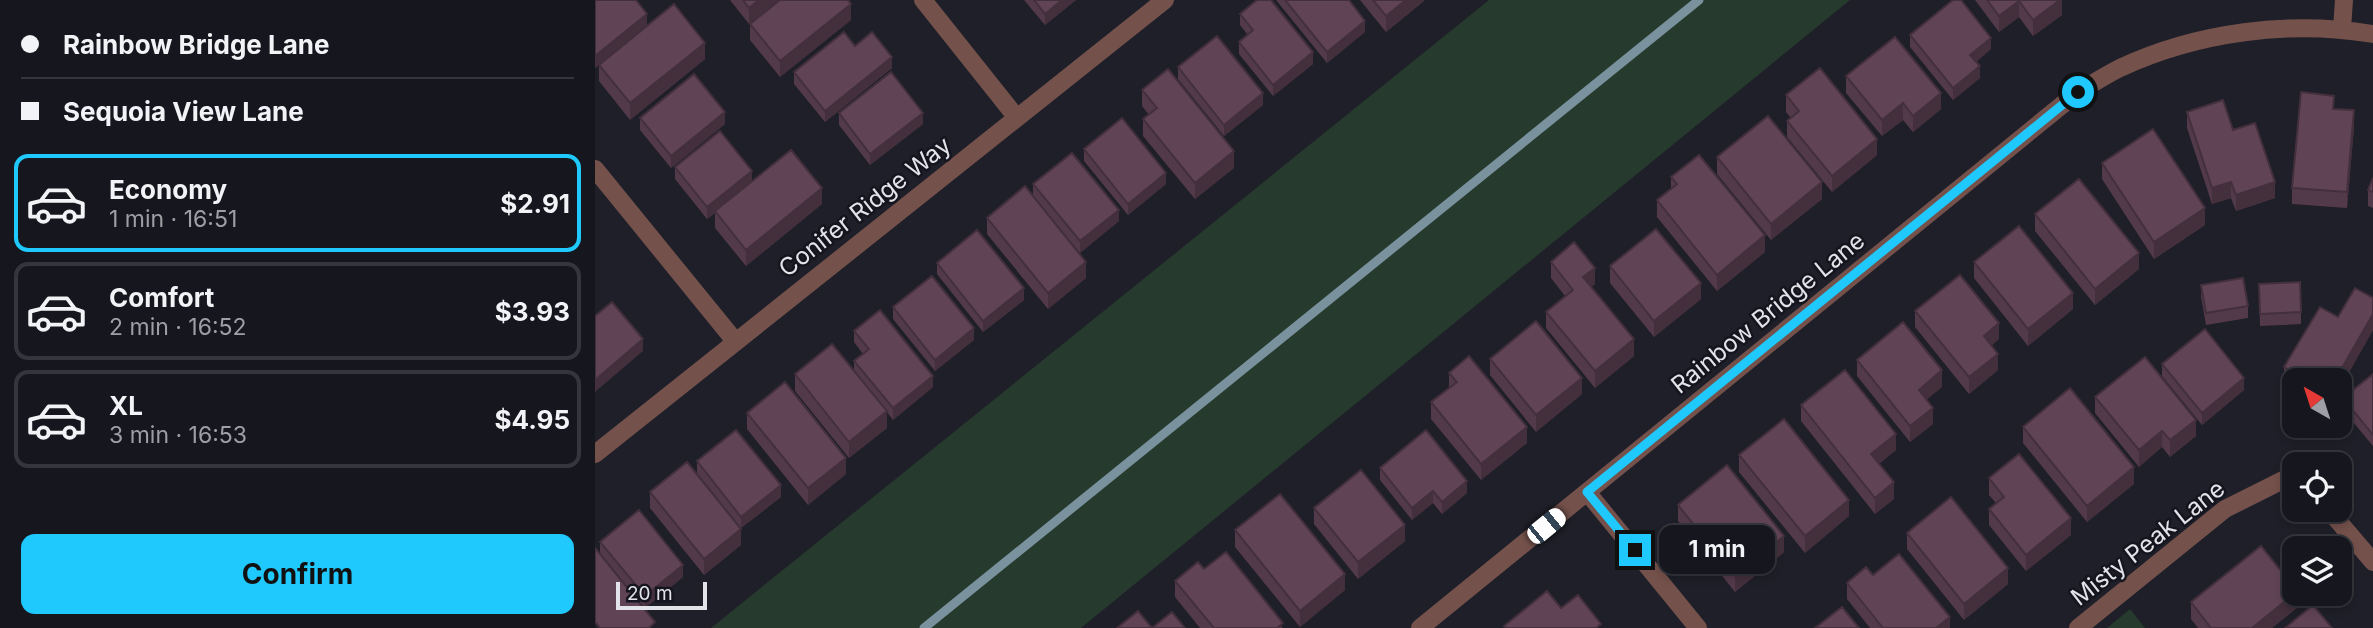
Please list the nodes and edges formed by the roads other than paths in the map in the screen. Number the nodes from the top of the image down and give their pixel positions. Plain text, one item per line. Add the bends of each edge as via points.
1 (923, 0) edge
2 (1165, 0) edge
3 (2344, 0) edge
4 (2342, 29) junction
5 (2373, 34) edge
6 (1017, 118) junction
7 (595, 169) edge
8 (734, 341) junction
9 (595, 454) edge
10 (2282, 485) edge
11 (1587, 492) junction
12 (2337, 522) edge
13 (2373, 562) edge
14 (1420, 628) edge
15 (1698, 628) edge
16 (2078, 628) edge

1 - 6 street
2 - 6 street, Conifer Ridge Way
3 - 4 street
4 - 5 street, Rainbow Bridge Lane
4 - 11 street, Rainbow Bridge Lane via 2273,30 2197,40 2119,69 2078,92
6 - 8 street, Conifer Ridge Way
7 - 8 street
8 - 9 street, Conifer Ridge Way
10 - 16 street, Misty Peak Lane via 2225,509
11 - 14 street, Rainbow Bridge Lane
11 - 15 street
12 - 13 street

